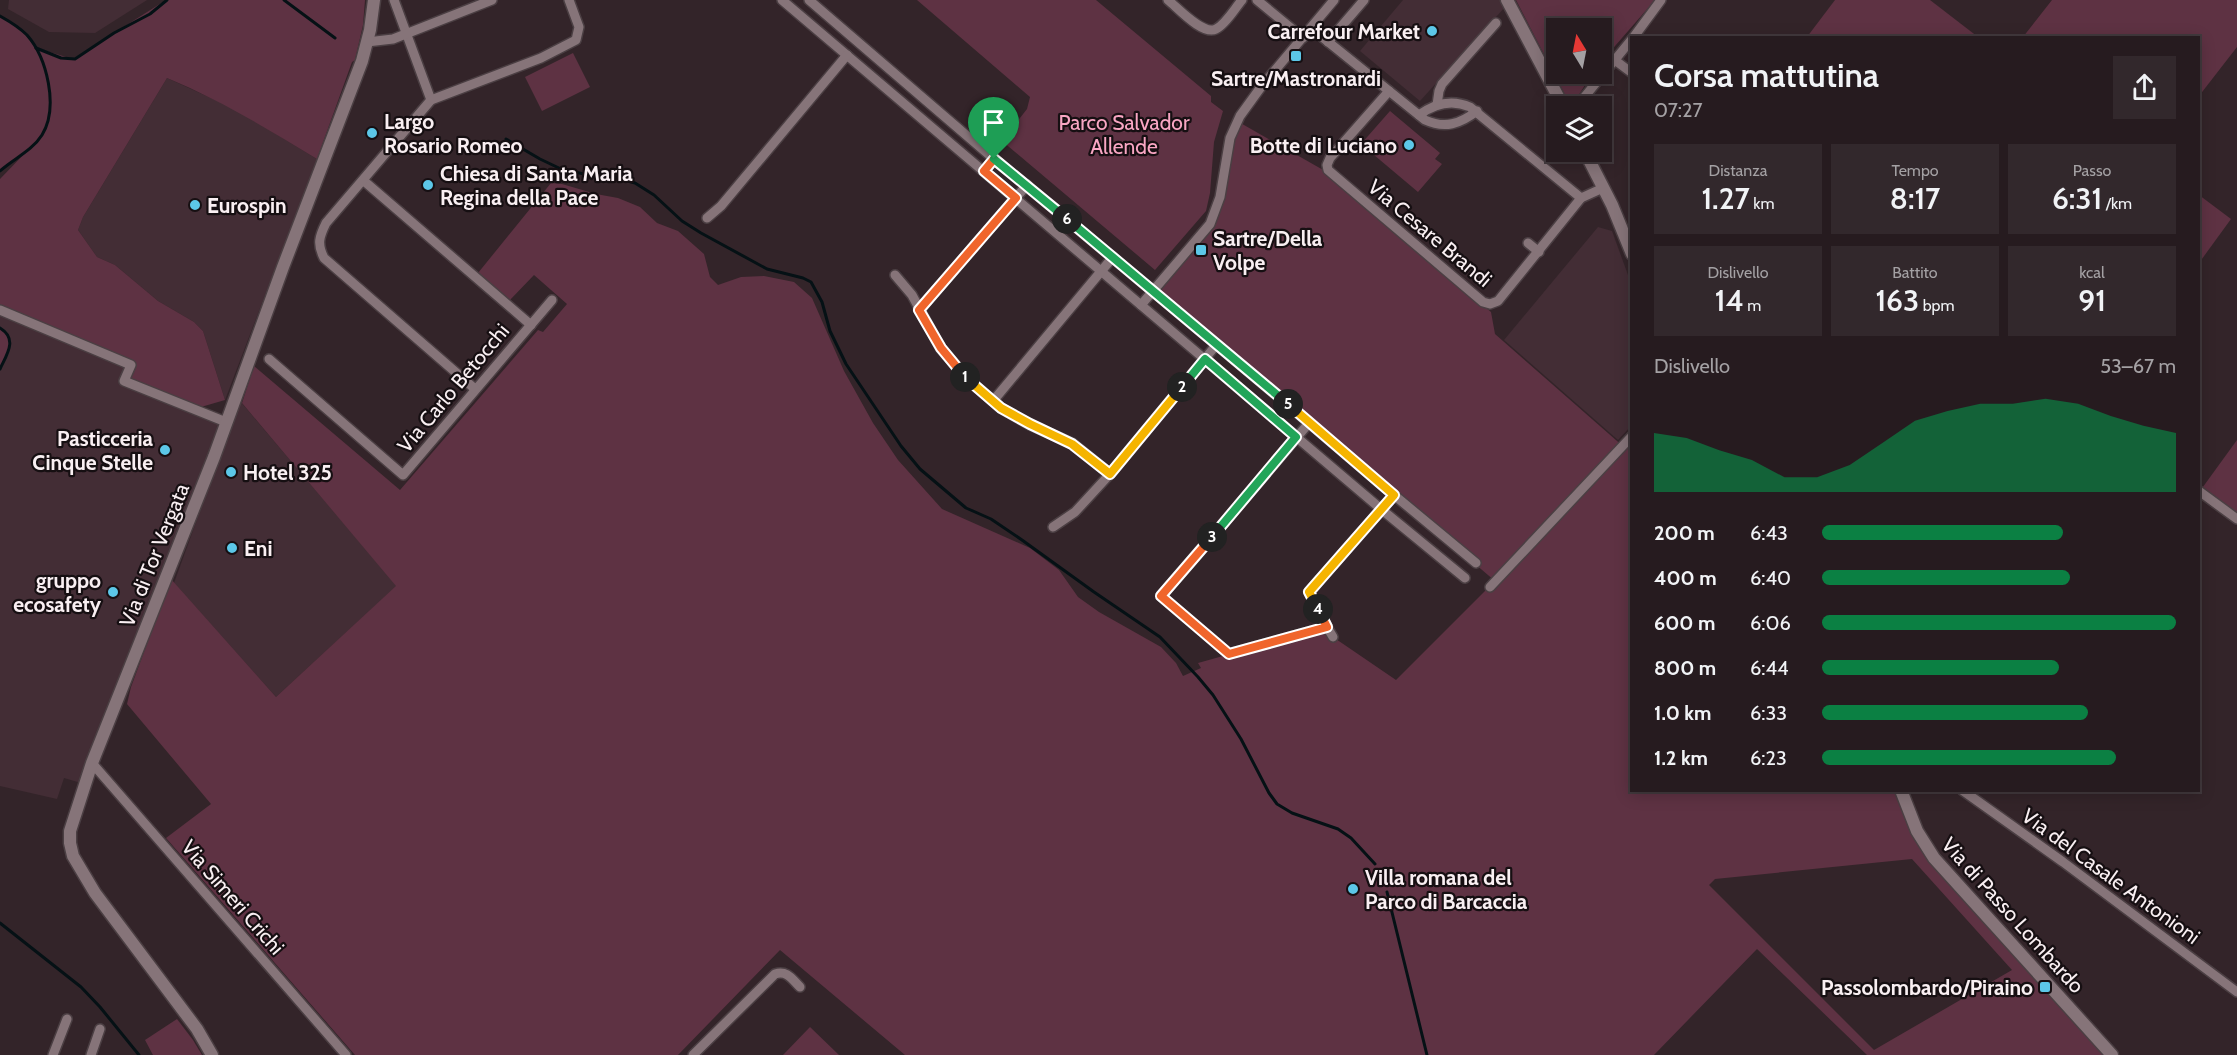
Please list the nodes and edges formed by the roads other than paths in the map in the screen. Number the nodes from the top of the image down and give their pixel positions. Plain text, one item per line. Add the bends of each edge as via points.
1 (374, 0) edge
2 (394, 0) edge
3 (492, 0) edge
4 (568, 0) edge
5 (782, 0) edge
6 (808, 0) edge
7 (1168, 0) edge
8 (1242, 0) edge
9 (1257, 0) edge
10 (1334, 0) edge
11 (1364, 0) edge
12 (1507, 0) edge
13 (1661, 0) edge
14 (1496, 23) dead end
15 (1311, 28) junction
16 (406, 34) junction
17 (1634, 36) edge
18 (1303, 38) junction
19 (367, 42) junction
20 (1328, 42) junction
21 (1630, 42) edge
22 (847, 55) junction
23 (1616, 60) junction
24 (1630, 71) edge
25 (1389, 91) junction
26 (1558, 96) edge
27 (1585, 96) edge
28 (431, 100) junction
29 (1437, 105) junction
30 (1477, 111) junction
31 (1419, 115) junction
32 (994, 159) junction
33 (1590, 162) edge
34 (984, 171) junction
35 (364, 181) junction
36 (1027, 185) junction
37 (1603, 188) junction
38 (1016, 198) junction
39 (1581, 198) junction
40 (707, 218) dead end
41 (1528, 243) dead end
42 (1630, 249) edge
43 (1539, 252) junction
44 (1113, 257) junction
45 (1101, 271) junction
46 (895, 275) dead end
47 (1154, 291) junction
48 (552, 300) dead end
49 (1141, 304) junction
50 (0, 310) edge
51 (919, 310) junction
52 (531, 325) junction
53 (1217, 344) junction
54 (269, 359) dead end
55 (1205, 359) junction
56 (475, 389) junction
57 (993, 401) junction
58 (226, 422) junction
59 (1309, 423) junction
60 (1296, 437) junction
61 (1630, 438) edge
62 (1110, 474) junction
63 (2200, 492) edge
64 (1394, 495) junction
65 (1381, 509) junction
66 (2237, 519) edge
67 (1053, 527) dead end
68 (1476, 563) dead end
69 (1465, 578) dead end
70 (1490, 587) dead end
71 (1327, 627) junction
72 (1333, 637) dead end
73 (92, 763) junction
74 (1902, 792) edge
75 (1965, 792) edge
76 (800, 987) dead end
77 (2237, 992) edge
78 (67, 1019) dead end
79 (100, 1029) dead end
80 (53, 1055) edge
81 (91, 1055) edge
82 (212, 1055) edge
83 (346, 1055) edge
84 (693, 1055) edge
85 (2112, 1055) edge

1 - 19 main road, Via di Tor Vergata
2 - 16 street
3 - 16 street
4 - 28 street via 579,27 572,44
5 - 22 street
6 - 32 street
7 - 8 street via 1202,29 1210,31 1219,27
9 - 18 street
10 - 15 street
11 - 20 street
12 - 26 main road
13 - 17 street
14 - 29 street via 1442,84
15 - 18 street
15 - 20 street
16 - 19 street
16 - 28 street
18 - 47 street via 1237,121 1219,201 1206,230
19 - 58 main road, Via di Tor Vergata
20 - 25 street
21 - 23 street
22 - 34 street
22 - 40 street
23 - 24 street
23 - 27 street
25 - 31 street
25 - 43 street, Via Cesare Brandi via 1328,161 1330,172 1487,303 1498,301
28 - 35 street
29 - 30 street via 1458,103
29 - 31 street
30 - 31 street via 1449,125
30 - 39 street
32 - 34 street
32 - 36 street
33 - 37 main road
34 - 38 street
35 - 52 street
35 - 56 street via 326,223 319,238 324,258
36 - 38 street
36 - 44 street
37 - 39 street, Via Cesare Brandi
37 - 42 main road
38 - 45 street
38 - 51 street
39 - 43 street, Via Cesare Brandi
41 - 43 street
44 - 45 street
44 - 47 street
45 - 49 street
45 - 57 street
46 - 51 street
47 - 49 street
47 - 53 street
48 - 52 street, Via Carlo Betocchi
49 - 55 street
50 - 58 street via 130,365 124,381
51 - 57 street via 946,356
52 - 56 street, Via Carlo Betocchi
53 - 55 street
53 - 59 street
54 - 56 street, Via Carlo Betocchi via 403,475
55 - 60 street
55 - 62 street
57 - 62 street via 1021,420 1072,444
58 - 73 main road, Via di Tor Vergata
59 - 60 street
59 - 64 street
60 - 65 street
60 - 71 street via 1161,596 1229,654
61 - 70 street
62 - 67 street via 1072,515
63 - 66 street
64 - 65 street
64 - 68 street
65 - 69 street
65 - 71 street via 1309,592
71 - 72 street
73 - 82 main road, Via di Tor Vergata via 70,831 75,859 95,893
73 - 83 street, Via Simeri Crichi
74 - 85 main road, Via di Passo Lombardo via 1917,831 1934,858
75 - 77 street, Via del Casale Antonioni
76 - 84 street via 787,974 775,974
78 - 80 street
79 - 81 street

